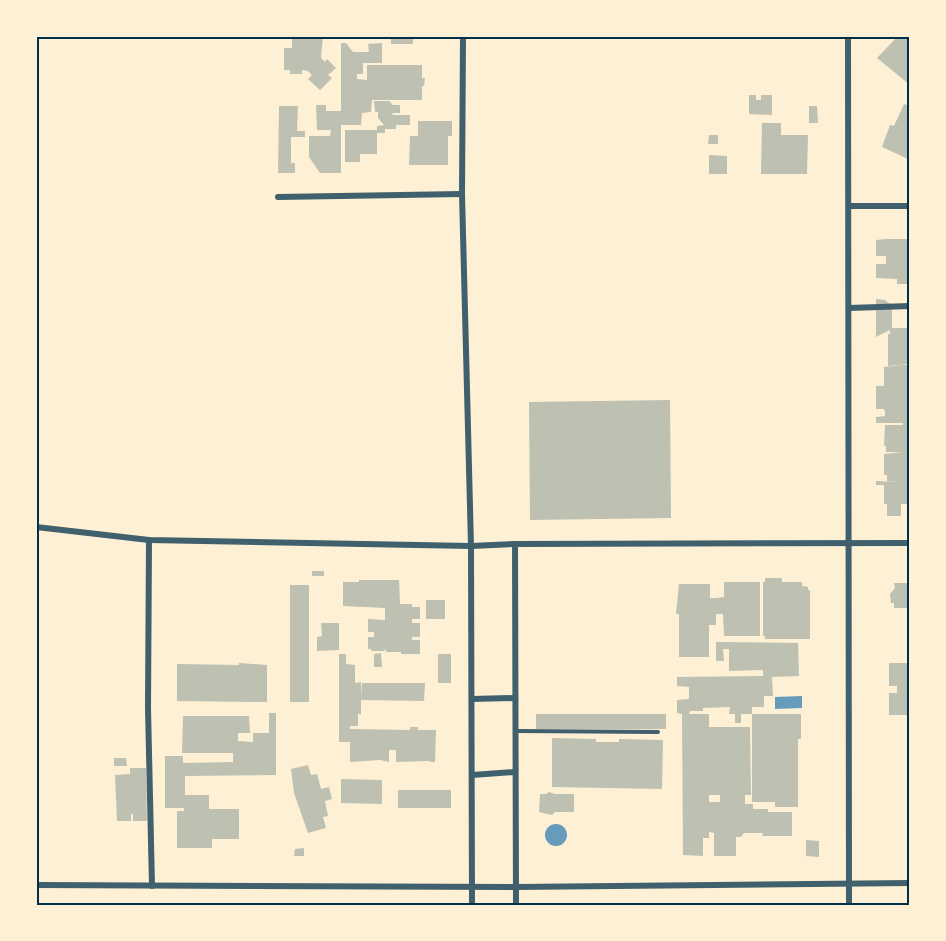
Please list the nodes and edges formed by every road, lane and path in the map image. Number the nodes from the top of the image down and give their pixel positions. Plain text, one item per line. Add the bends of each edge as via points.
1 (463, 36) edge
2 (848, 36) edge
3 (462, 194) junction
4 (278, 197) dead end
5 (849, 206) junction
6 (910, 206) edge
7 (910, 306) edge
8 (849, 308) junction
9 (36, 527) edge
10 (149, 540) junction
11 (910, 543) edge
12 (515, 544) junction
13 (848, 544) junction
14 (471, 546) junction
15 (515, 698) junction
16 (472, 699) junction
17 (515, 731) junction
18 (658, 732) dead end
19 (515, 772) junction
20 (472, 775) junction
21 (910, 883) edge
22 (849, 884) junction
23 (36, 885) edge
24 (152, 886) junction
25 (472, 886) junction
26 (516, 887) junction
27 (472, 905) edge
28 (516, 905) edge
29 (849, 905) edge

1 - 3 street
2 - 5 street
3 - 4 street
3 - 14 street
5 - 6 street
5 - 8 street
7 - 8 street
8 - 13 street
9 - 10 street
10 - 14 street
10 - 24 street
11 - 13 street
12 - 13 street
12 - 14 street
12 - 15 street
13 - 22 street
14 - 16 street
15 - 16 street
15 - 17 street
16 - 20 street
17 - 18 lane
17 - 19 street
19 - 20 street
19 - 26 street
20 - 25 street
21 - 22 street
22 - 26 street
22 - 29 street
23 - 24 street
24 - 25 street
25 - 26 street
25 - 27 street
26 - 28 street

